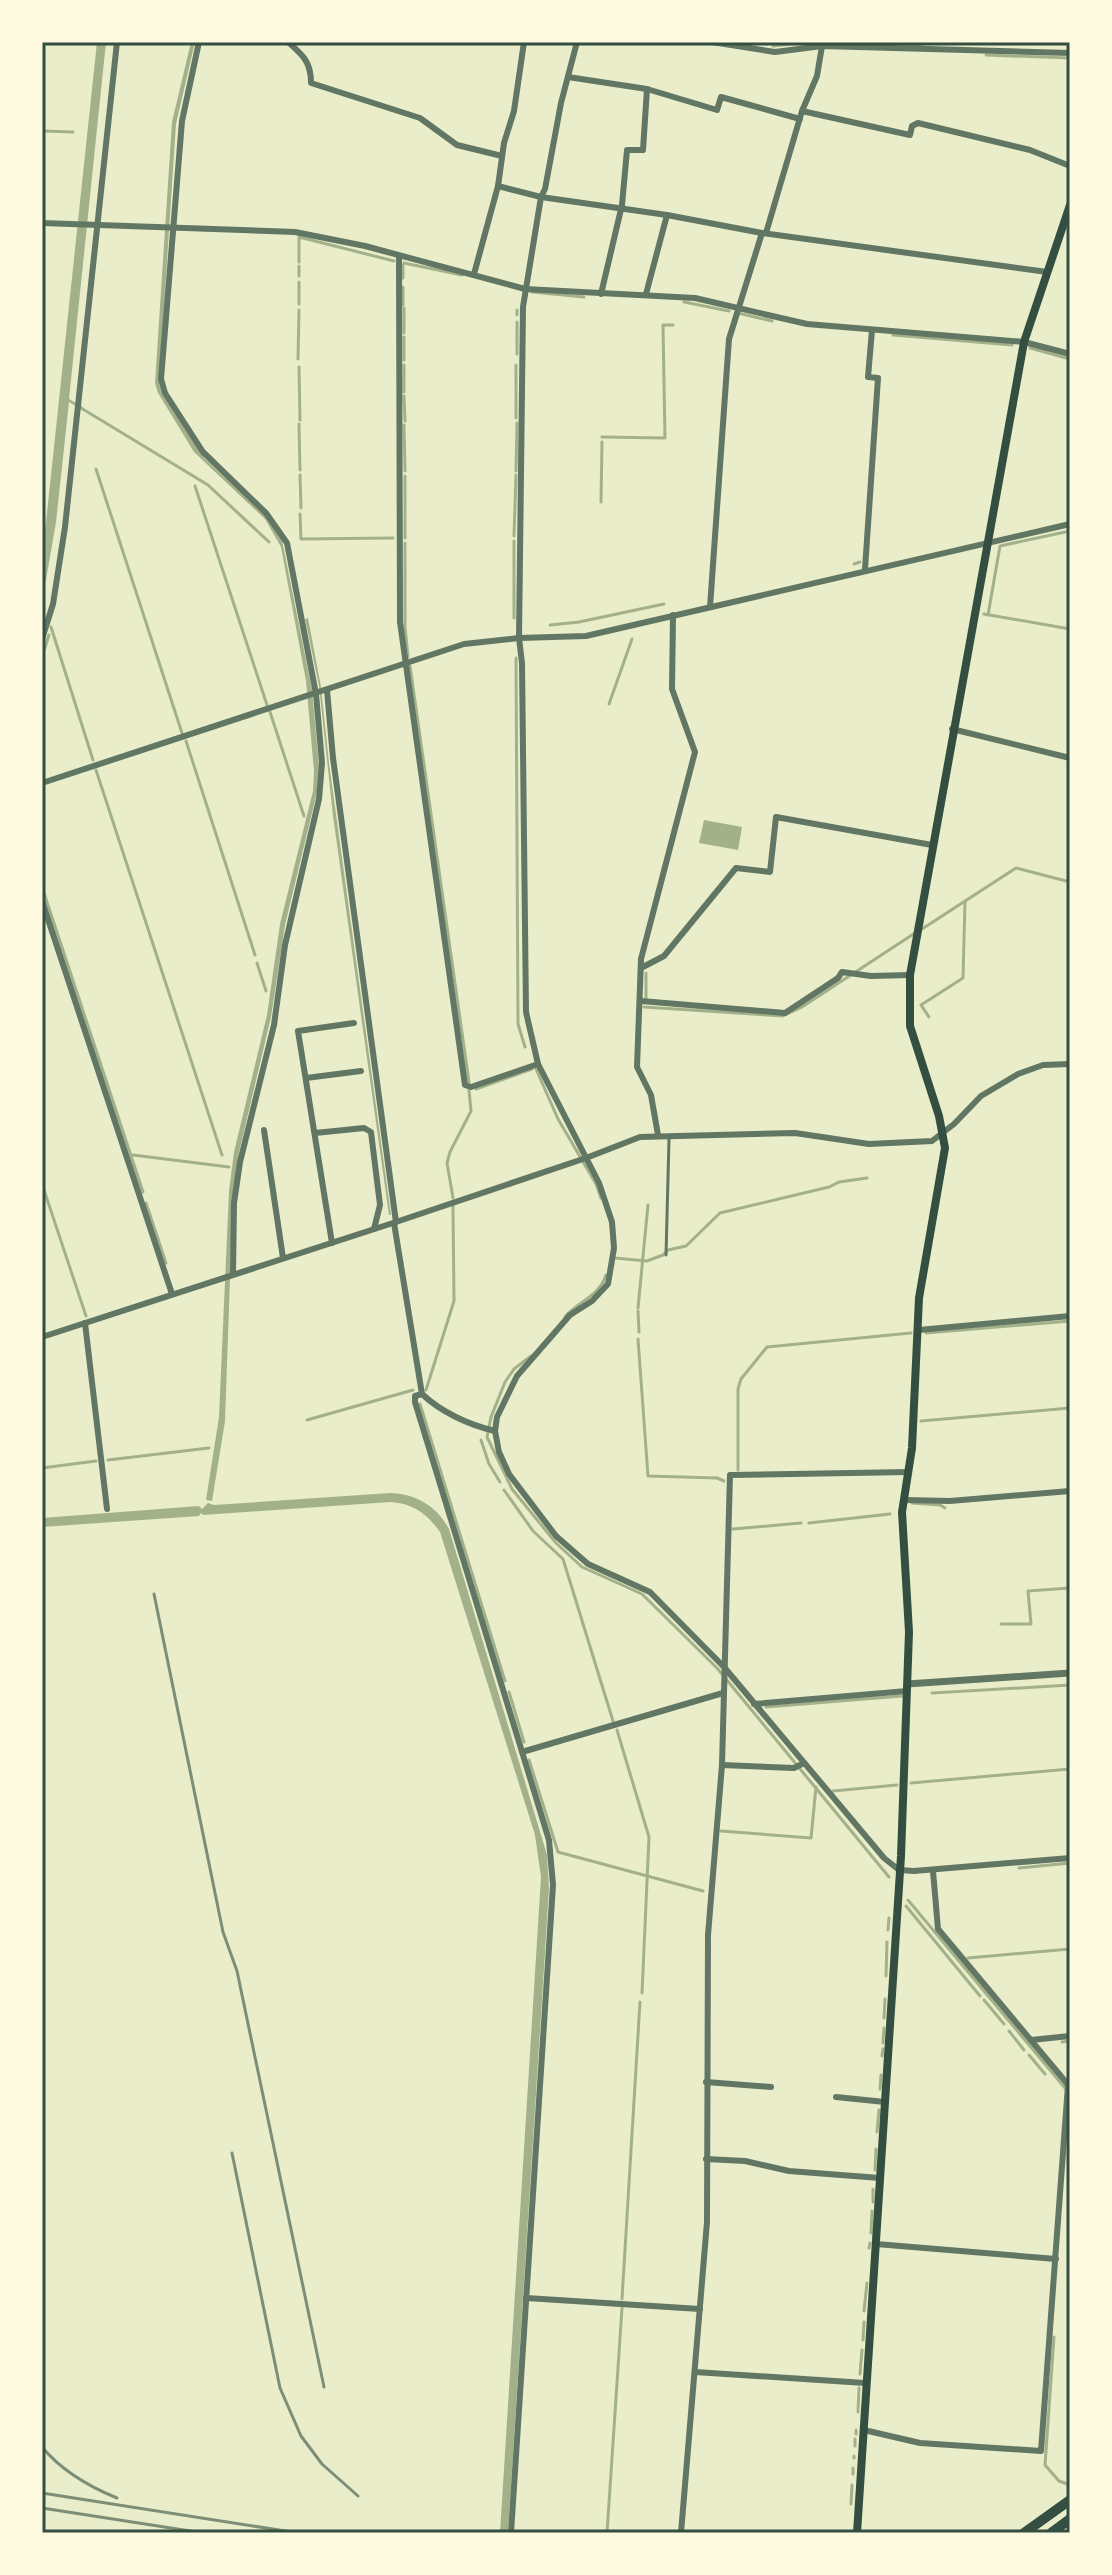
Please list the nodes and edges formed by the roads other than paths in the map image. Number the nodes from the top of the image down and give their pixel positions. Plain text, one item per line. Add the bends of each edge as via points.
1 (117, 42) edge
2 (199, 42) edge
3 (288, 42) edge
4 (524, 42) edge
5 (577, 42) edge
6 (712, 42) edge
7 (822, 44) edge
8 (1070, 53) edge
9 (568, 77) junction
10 (647, 89) junction
11 (801, 115) junction
12 (502, 156) junction
13 (1070, 166) edge
14 (498, 186) junction
15 (541, 197) junction
16 (1070, 205) edge
17 (620, 209) junction
18 (667, 215) junction
19 (42, 223) edge
20 (95, 224) junction
21 (1067, 224) edge
22 (174, 228) junction
23 (764, 233) junction
24 (399, 257) junction
25 (1047, 272) junction
26 (474, 274) junction
27 (525, 289) junction
28 (601, 294) junction
29 (646, 294) junction
30 (736, 308) junction
31 (872, 330) junction
32 (1024, 342) junction
33 (1070, 354) edge
34 (1070, 524) edge
35 (988, 541) junction
36 (865, 569) junction
37 (710, 607) junction
38 (673, 615) junction
39 (519, 638) junction
40 (42, 639) edge
41 (406, 663) junction
42 (327, 690) junction
43 (316, 694) junction
44 (952, 729) junction
45 (1070, 758) edge
46 (42, 783) edge
47 (932, 845) junction
48 (42, 901) edge
49 (641, 968) junction
50 (910, 975) junction
51 (641, 1001) junction
52 (354, 1023) dead end
53 (538, 1064) junction
54 (1070, 1064) edge
55 (361, 1071) dead end
56 (306, 1078) junction
57 (264, 1130) dead end
58 (315, 1133) junction
59 (943, 1133) junction
60 (658, 1135) junction
61 (669, 1135) junction
62 (586, 1158) junction
63 (395, 1222) junction
64 (374, 1229) junction
65 (332, 1243) junction
66 (666, 1255) dead end
67 (283, 1258) junction
68 (233, 1274) junction
69 (172, 1294) junction
70 (1070, 1316) edge
71 (85, 1323) junction
72 (919, 1330) junction
73 (42, 1337) edge
74 (422, 1394) junction
75 (495, 1431) junction
76 (909, 1472) junction
77 (1070, 1491) edge
78 (905, 1500) junction
79 (107, 1509) dead end
80 (724, 1667) junction
81 (1070, 1673) edge
82 (907, 1687) junction
83 (723, 1693) junction
84 (754, 1704) junction
85 (522, 1752) junction
86 (804, 1763) junction
87 (722, 1765) junction
88 (1070, 1858) edge
89 (899, 1870) junction
90 (933, 1871) junction
91 (1070, 2036) edge
92 (1031, 2040) junction
93 (706, 2082) junction
94 (1069, 2086) edge
95 (771, 2087) dead end
96 (836, 2097) dead end
97 (885, 2102) junction
98 (706, 2159) junction
99 (880, 2178) junction
100 (876, 2244) junction
101 (1056, 2259) junction
102 (526, 2298) junction
103 (700, 2309) junction
104 (695, 2372) junction
105 (865, 2383) junction
106 (864, 2430) junction
107 (1070, 2500) edge
108 (1070, 2519) edge
109 (511, 2533) edge
110 (681, 2533) edge
111 (857, 2533) edge
112 (1024, 2533) edge
113 (1051, 2533) edge

1 - 20 street
2 - 22 street via 182,121
3 - 12 street via 311,68 311,83 420,118 457,145
4 - 12 street
5 - 9 street
6 - 7 street via 775,52
7 - 8 street
7 - 11 street via 817,76
9 - 10 street
9 - 15 street
10 - 11 street via 717,110 721,97
10 - 17 street via 643,150 627,150
11 - 13 street via 910,135 918,123 1030,150
11 - 23 street
12 - 14 street
14 - 15 street
14 - 26 street
15 - 17 street
15 - 27 street
16 - 21 main road
17 - 18 street
17 - 28 street
18 - 23 street
18 - 29 street
19 - 20 street
20 - 22 street
20 - 40 street via 65,527
21 - 25 main road
22 - 24 street via 295,232
22 - 43 street via 161,379 165,393 203,452 266,513 287,543
23 - 25 street
23 - 30 street
24 - 26 street
24 - 41 street via 400,622
25 - 32 main road
26 - 27 street
27 - 28 street
27 - 39 street
28 - 29 street
29 - 30 street
30 - 31 street via 807,324
30 - 37 street via 729,339
31 - 32 street
31 - 36 street via 868,377 878,378
32 - 33 street
32 - 35 main road
34 - 35 street
35 - 36 street
35 - 44 main road
36 - 37 street
37 - 38 street
38 - 39 street via 586,636
38 - 49 street via 672,689 694,761
39 - 41 street via 464,644
39 - 53 street via 526,1012
41 - 42 street
41 - 53 street via 465,1085
42 - 43 street
42 - 63 street
43 - 46 street
43 - 68 street via 322,763 319,799 285,945 274,1025 240,1162
44 - 45 street
44 - 47 main road
47 - 49 street via 776,817 770,872 736,868 664,956
47 - 50 main road
48 - 69 street
49 - 51 street
50 - 51 street via 842,972 785,1013
50 - 59 main road via 910,1026
51 - 60 street via 637,1067 651,1095
52 - 56 street via 298,1031
53 - 62 street
54 - 59 street via 1043,1065 1018,1074 981,1096
55 - 56 street
56 - 58 street
57 - 67 street
58 - 64 street via 364,1128 371,1132 380,1205
58 - 65 street
59 - 61 street via 932,1141 869,1144 795,1133
59 - 72 main road
60 - 61 street
60 - 62 street
61 - 66 lane
62 - 63 street
62 - 75 street via 612,1222 608,1284 570,1315 517,1376
63 - 64 street
63 - 74 street
64 - 65 street
65 - 67 street
67 - 68 street
68 - 69 street
69 - 71 street
70 - 72 street
71 - 73 street
71 - 79 street
72 - 76 main road
74 - 75 street via 434,1405
74 - 85 street via 415,1402
75 - 80 street via 509,1474 556,1536 588,1564 650,1592
76 - 78 main road
76 - 80 street via 730,1475
77 - 78 street
78 - 82 main road
80 - 83 street
80 - 84 street
81 - 82 street
82 - 84 street
82 - 89 main road
83 - 85 street
83 - 87 street
84 - 86 street
85 - 102 street via 549,1840 553,1885
86 - 87 street via 794,1768
86 - 89 street
87 - 93 street via 708,1930
88 - 90 street
89 - 90 street
89 - 97 main road
90 - 92 street via 938,1929
91 - 92 street
92 - 94 street
93 - 95 street
93 - 98 street
94 - 101 street
96 - 97 street
97 - 99 main road
98 - 99 street
98 - 103 street
99 - 100 main road
100 - 101 street
100 - 105 main road
101 - 106 street via 1041,2451 920,2443
102 - 103 street
102 - 109 street
103 - 104 street
104 - 105 street
104 - 110 street
105 - 106 main road
106 - 111 main road
107 - 112 highway
108 - 113 highway

